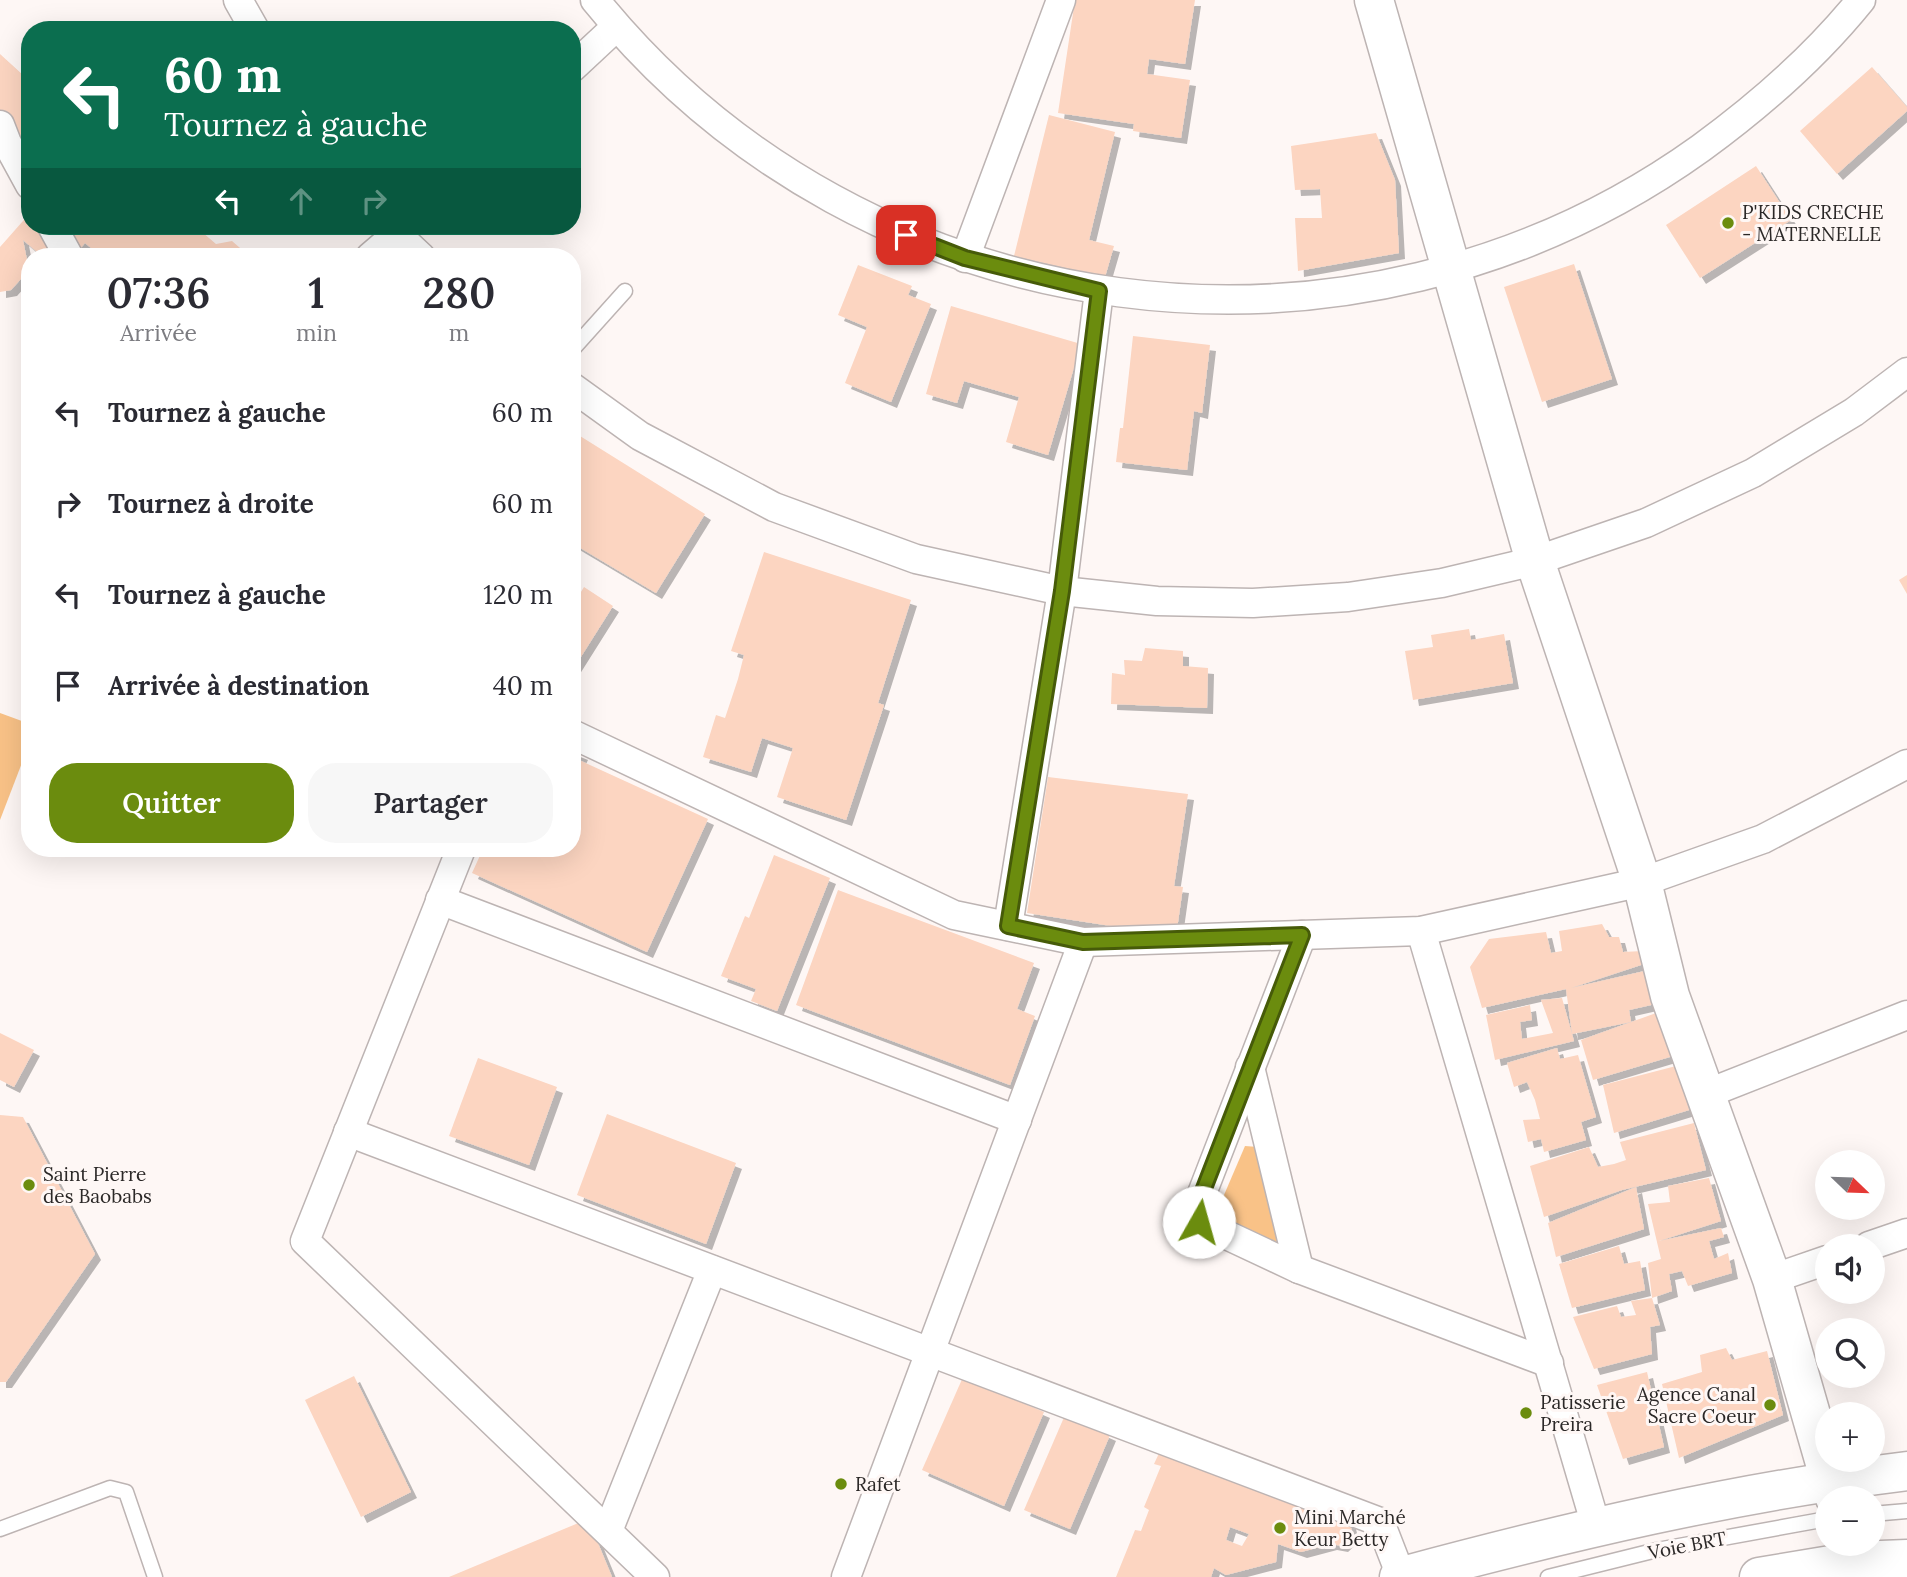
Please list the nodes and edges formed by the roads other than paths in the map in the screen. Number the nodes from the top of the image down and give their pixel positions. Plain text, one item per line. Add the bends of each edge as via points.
1 (237, 0) edge
2 (595, 0) edge
3 (1061, 0) edge
4 (1374, 0) edge
5 (1861, 0) edge
6 (250, 21) edge
7 (616, 27) junction
8 (581, 60) edge
9 (0, 125) edge
10 (21, 169) edge
11 (391, 235) edge
12 (379, 248) edge
13 (965, 258) junction
14 (1452, 270) junction
15 (625, 291) dead end
16 (1099, 291) junction
17 (581, 341) edge
18 (1907, 372) edge
19 (581, 393) edge
20 (1535, 561) junction
21 (1062, 591) junction
22 (581, 738) edge
23 (1907, 764) edge
24 (458, 857) edge
25 (1642, 882) junction
26 (440, 900) junction
27 (1008, 926) junction
28 (1421, 931) junction
29 (1302, 935) junction
30 (1083, 942) junction
31 (1907, 1015) edge
32 (1250, 1067) junction
33 (1706, 1094) junction
34 (1017, 1120) junction
35 (348, 1132) junction
36 (1907, 1233) edge
37 (1885, 1241) edge
38 (1815, 1264) edge
39 (1299, 1269) junction
40 (712, 1270) junction
41 (1772, 1279) junction
42 (930, 1352) junction
43 (1549, 1363) junction
44 (1907, 1471) edge
45 (1831, 1486) edge
46 (1844, 1486) edge
47 (1815, 1492) edge
48 (1907, 1511) edge
49 (1885, 1513) edge
50 (1815, 1521) edge
51 (1596, 1526) junction
52 (0, 1529) edge
53 (608, 1531) junction
54 (1837, 1556) edge
55 (1883, 1556) edge
56 (1907, 1559) edge
57 (155, 1577) edge
58 (655, 1577) edge
59 (846, 1577) edge
60 (1400, 1577) edge
61 (1548, 1577) edge
62 (1759, 1577) edge

1 - 6 street
2 - 7 street
3 - 13 street
4 - 14 street
5 - 14 street via 1834,34 1751,112 1659,178 1559,231
7 - 8 street
7 - 13 street via 676,87 751,148 876,221
9 - 10 street
11 - 12 street
13 - 16 street
14 - 16 street via 1365,290 1277,300 1188,300
14 - 20 street
15 - 17 lane
16 - 21 street
18 - 20 street via 1854,412 1753,473 1646,523
19 - 21 street via 640,436 774,507 916,559
20 - 21 street via 1442,583 1348,597 1253,603 1157,601
20 - 25 street
21 - 27 street
22 - 27 street via 954,915
23 - 25 street via 1763,839
24 - 26 street
25 - 28 street
25 - 33 street via 1670,996
26 - 34 street
26 - 35 street
27 - 30 street
28 - 29 street
28 - 43 street
29 - 30 street
29 - 32 street
30 - 34 street
31 - 33 street
32 - 39 street
32 - 39 street via 1196,1209 1199,1222
33 - 41 street
34 - 42 street
35 - 40 street
35 - 53 street via 305,1241
36 - 37 street
38 - 41 street
39 - 43 street
40 - 42 street
40 - 53 street
41 - 45 street
42 - 59 street
42 - 60 street via 1380,1522
43 - 51 street
44 - 46 street
47 - 51 street
48 - 49 lane
50 - 61 lane, Voie BRT via 1657,1550
51 - 60 street
52 - 57 lane via 110,1488 126,1492
53 - 58 street
54 - 62 street
55 - 56 street

